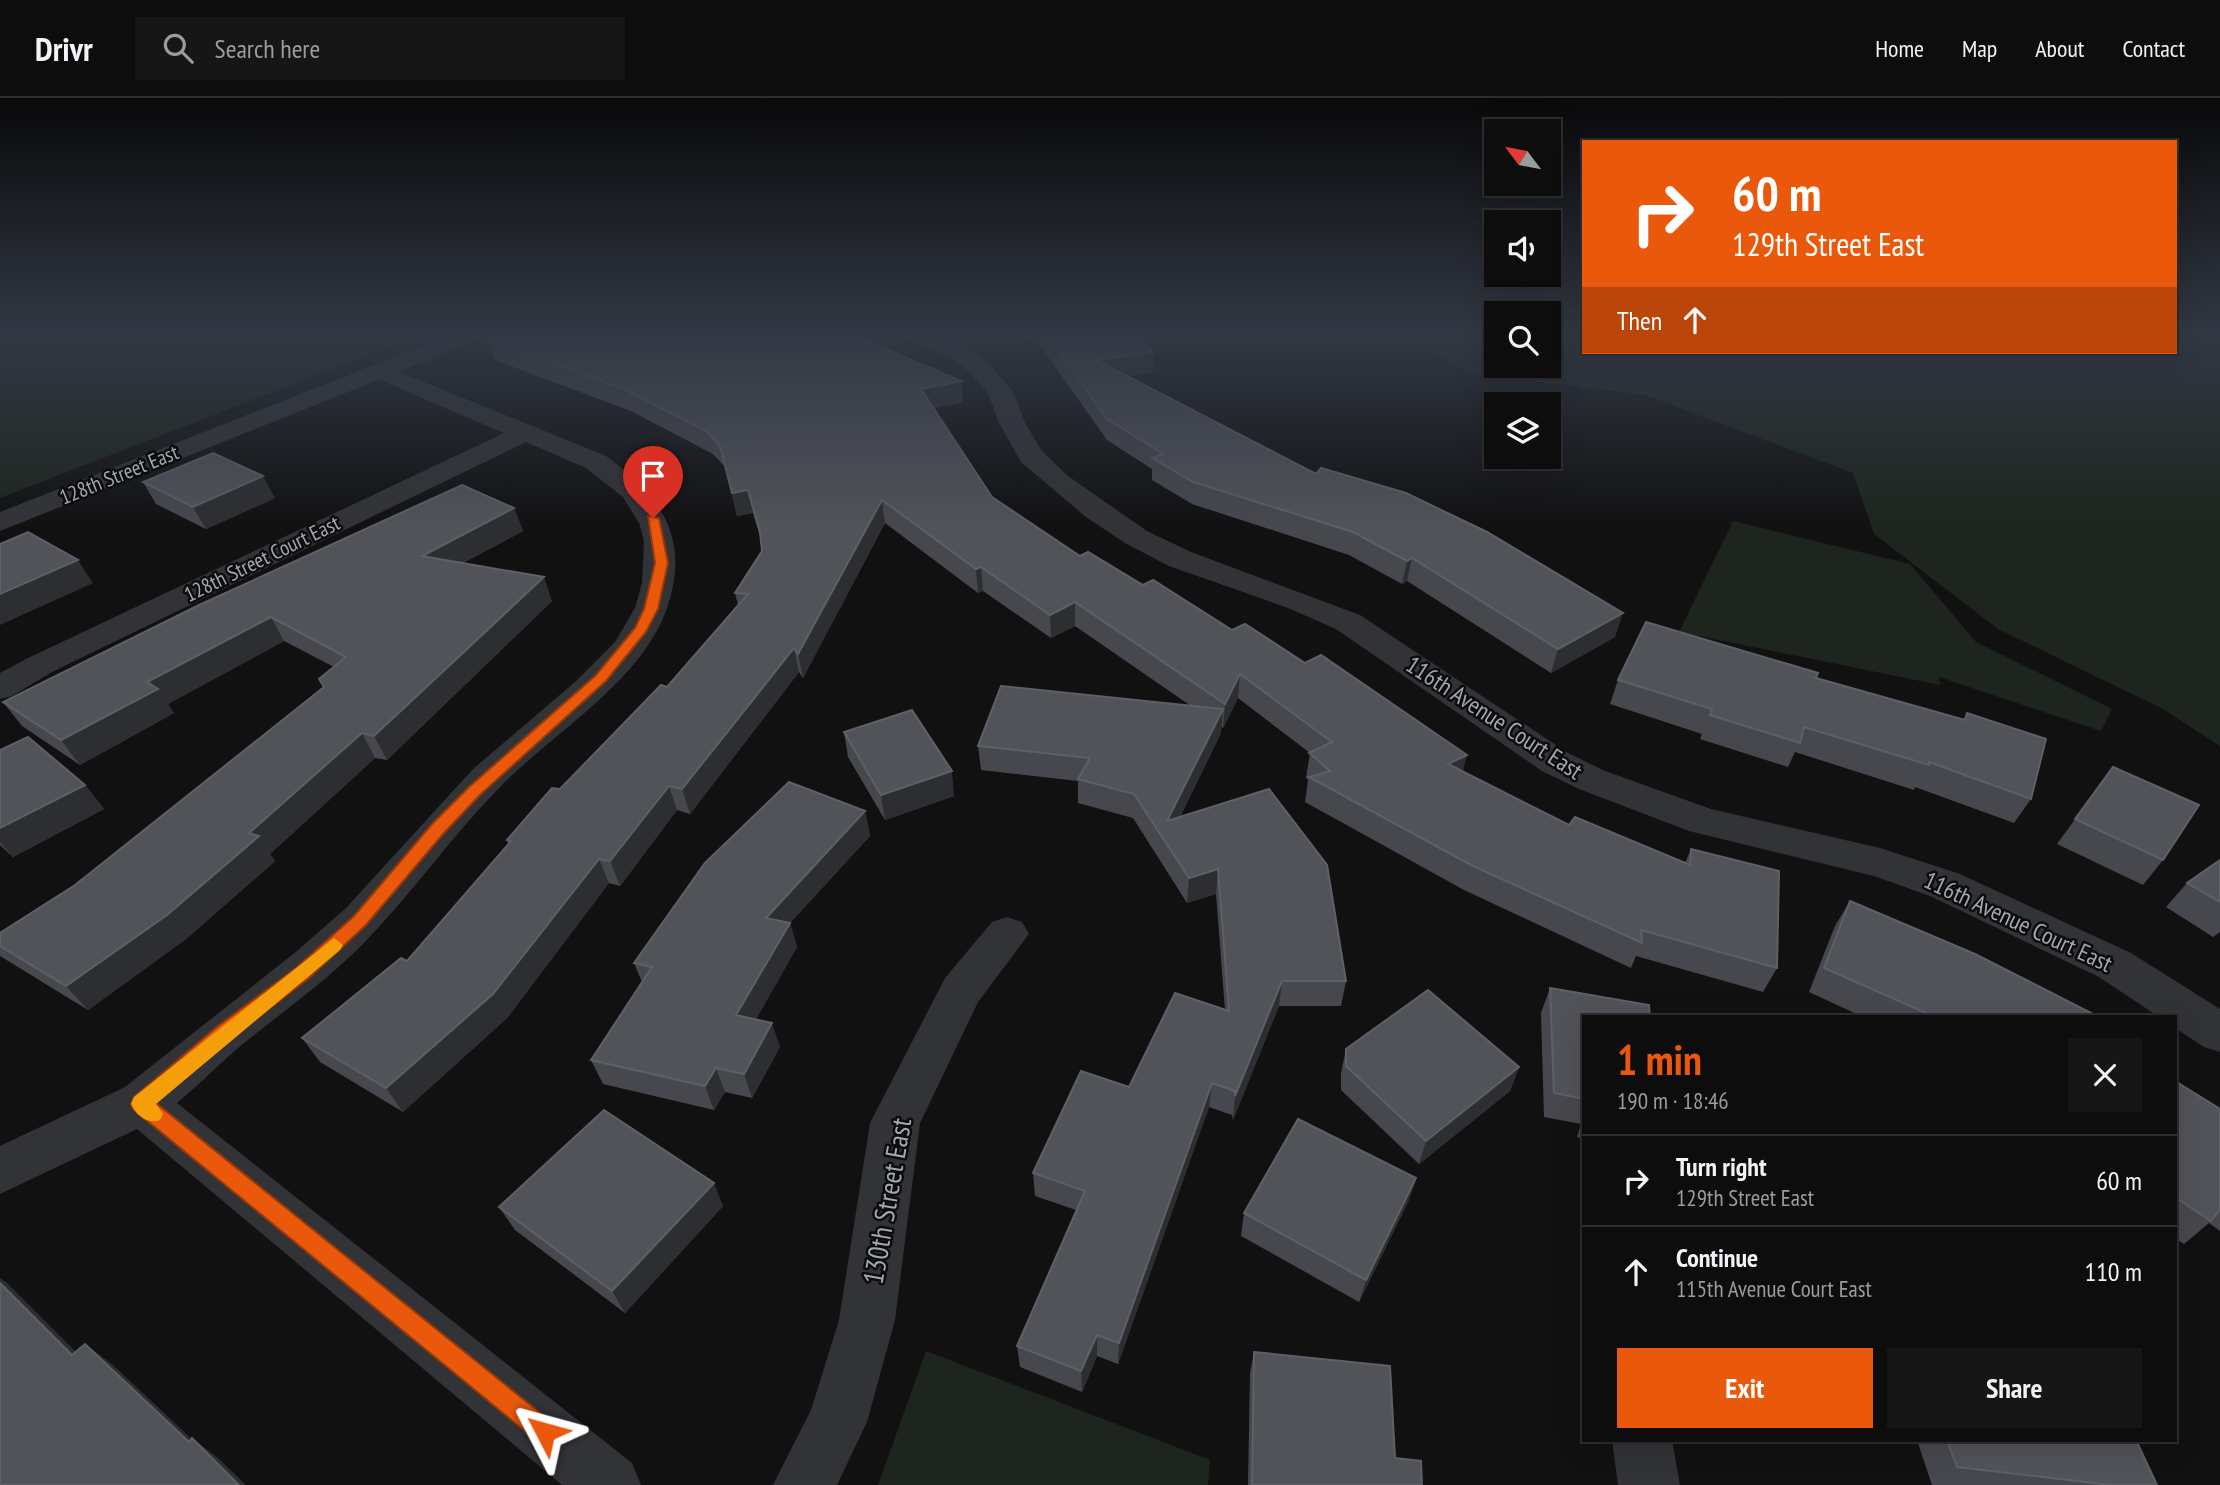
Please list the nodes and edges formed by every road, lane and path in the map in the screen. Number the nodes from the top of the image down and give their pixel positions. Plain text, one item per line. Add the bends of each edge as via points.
1 (310, 399) edge
2 (446, 399) edge
3 (1003, 399) edge
4 (526, 432) junction
5 (0, 522) edge
6 (0, 688) edge
7 (1007, 934) dead end
8 (2220, 1033) edge
9 (141, 1104) junction
10 (0, 1171) edge
11 (1642, 1442) edge
12 (610, 1485) edge
13 (804, 1485) edge
14 (1649, 1485) edge

1 - 5 street, 128th Street East
2 - 4 street
3 - 8 street, 116th Avenue Court East via 1031,456 1096,511 1180,559 1348,622 1555,762 1703,821 1880,863 1945,886 2115,965
4 - 6 street, 128th Street Court East
4 - 9 street via 596,462 644,501 659,540 662,563 641,629 601,678 438,828 360,920 303,973
7 - 13 street, 130th Street East via 961,991 895,1123 867,1320 837,1422
9 - 10 street
9 - 12 street
11 - 14 street

